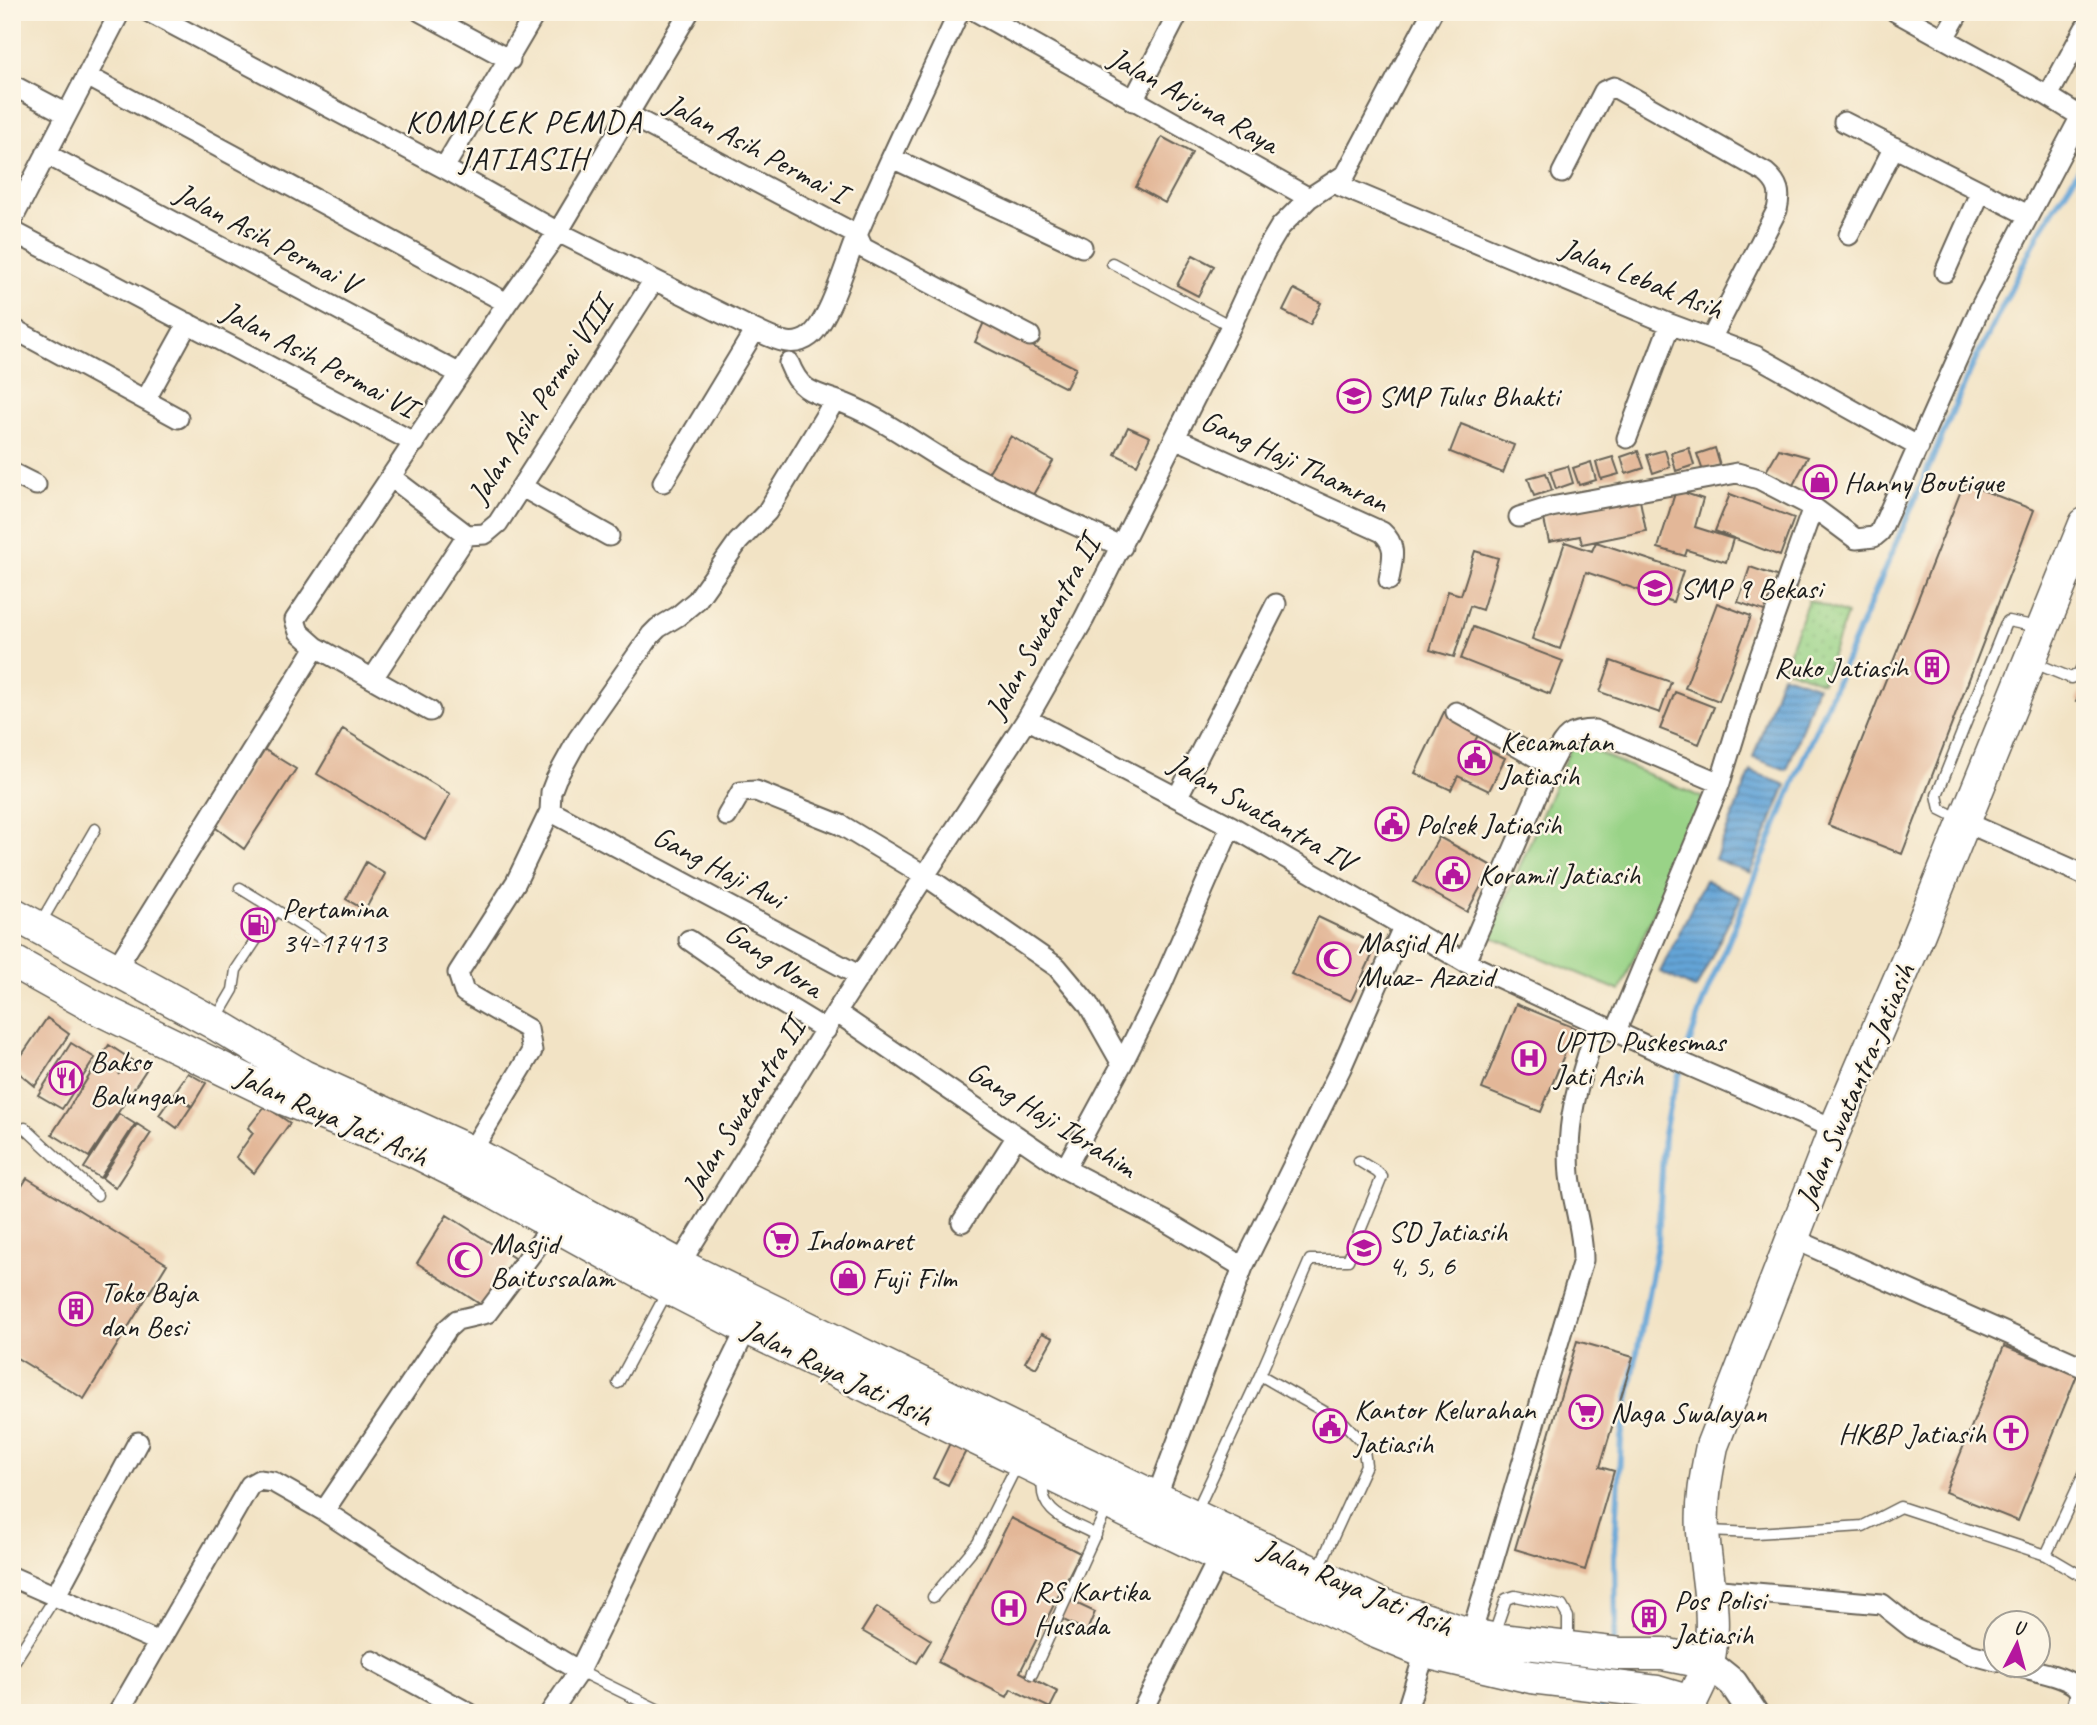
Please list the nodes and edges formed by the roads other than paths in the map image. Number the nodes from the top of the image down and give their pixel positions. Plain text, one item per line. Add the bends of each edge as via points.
1 (120, 12) edge
2 (149, 12) edge
3 (421, 12) edge
4 (536, 12) edge
5 (689, 12) edge
6 (959, 12) edge
7 (977, 12) edge
8 (1179, 12) edge
9 (1432, 12) edge
10 (1896, 12) edge
11 (1959, 12) edge
12 (2085, 28) edge
13 (1944, 38) junction
14 (510, 60) junction
15 (87, 76) junction
16 (12, 85) edge
17 (2048, 96) junction
18 (1133, 101) junction
19 (67, 114) junction
20 (627, 114) junction
21 (2083, 118) edge
22 (1844, 122) dead end
23 (1894, 147) junction
24 (46, 154) junction
25 (892, 158) junction
26 (444, 168) junction
27 (1562, 173) dead end
28 (1333, 183) junction
29 (20, 184) edge
30 (1980, 192) junction
31 (1308, 198) junction
32 (2028, 215) junction
33 (12, 220) edge
34 (12, 231) edge
35 (558, 232) junction
36 (857, 235) junction
37 (1849, 235) dead end
38 (1082, 247) dead end
39 (1112, 263) dead end
40 (1945, 272) dead end
41 (654, 280) junction
42 (507, 303) junction
43 (188, 323) junction
44 (1670, 324) junction
45 (1231, 326) junction
46 (12, 328) edge
47 (755, 330) junction
48 (1030, 336) dead end
49 (1711, 339) junction
50 (789, 363) dead end
51 (460, 374) junction
52 (146, 399) junction
53 (835, 400) junction
54 (178, 418) dead end
55 (1175, 438) junction
56 (1627, 438) dead end
57 (415, 443) junction
58 (1919, 447) junction
59 (12, 473) edge
60 (391, 477) junction
61 (663, 482) dead end
62 (36, 485) dead end
63 (522, 488) junction
64 (1813, 507) junction
65 (1519, 517) dead end
66 (2085, 525) edge
67 (467, 535) junction
68 (609, 536) dead end
69 (1122, 547) junction
70 (1389, 580) dead end
71 (1276, 604) dead end
72 (2042, 628) junction
73 (316, 647) junction
74 (2085, 660) edge
75 (2028, 661) junction
76 (373, 678) junction
77 (430, 711) dead end
78 (1456, 712) dead end
79 (1027, 719) junction
80 (1549, 765) junction
81 (1720, 783) junction
82 (1178, 796) junction
83 (550, 811) junction
84 (727, 816) dead end
85 (1963, 821) junction
86 (1231, 826) junction
87 (95, 829) dead end
88 (924, 874) junction
89 (2085, 875) edge
90 (240, 888) dead end
91 (276, 910) junction
92 (25, 920) edge
93 (1403, 927) junction
94 (321, 938) dead end
95 (689, 940) dead end
96 (12, 961) edge
97 (1465, 962) junction
98 (115, 970) junction
99 (12, 971) edge
100 (860, 976) junction
101 (51, 983) junction
102 (836, 1012) junction
103 (214, 1023) junction
104 (1598, 1024) junction
105 (825, 1030) junction
106 (1616, 1031) junction
107 (1122, 1064) junction
108 (25, 1128) dead end
109 (1835, 1129) junction
110 (1017, 1136) junction
111 (471, 1152) junction
112 (1359, 1161) dead end
113 (1065, 1169) junction
114 (97, 1195) dead end
115 (962, 1222) dead end
116 (553, 1225) junction
117 (1792, 1238) junction
118 (1243, 1267) junction
119 (674, 1277) junction
120 (747, 1328) junction
121 (2085, 1368) edge
122 (1260, 1375) junction
123 (618, 1383) dead end
124 (138, 1442) dead end
125 (1036, 1471) junction
126 (2085, 1472) edge
127 (1156, 1498) junction
128 (1107, 1509) junction
129 (324, 1511) junction
130 (1188, 1527) junction
131 (1703, 1531) junction
132 (1096, 1535) junction
133 (1220, 1555) junction
134 (2046, 1555) junction
135 (1316, 1572) junction
136 (13, 1578) edge
137 (2085, 1578) edge
138 (1710, 1590) junction
139 (56, 1595) junction
140 (933, 1597) dead end
141 (1481, 1637) junction
142 (159, 1642) junction
143 (1597, 1651) junction
144 (1425, 1652) junction
145 (1982, 1657) edge
146 (373, 1661) dead end
147 (1708, 1663) junction
148 (12, 1665) edge
149 (579, 1671) junction
150 (1032, 1674) dead end
151 (2052, 1675) edge
152 (1602, 1686) junction
153 (1700, 1707) edge
154 (117, 1713) edge
155 (469, 1713) edge
156 (550, 1713) edge
157 (665, 1713) edge
158 (1142, 1713) edge
159 (1406, 1713) edge
160 (1753, 1713) edge
161 (2076, 1713) edge

1 - 15 street
2 - 26 street
3 - 14 street
4 - 14 street
5 - 20 street, Jalan Asih Permai I
6 - 25 street
7 - 18 street, Jalan Arjuna Raya
8 - 18 street
9 - 28 street, Jalan Swatantra II via 1346,174
10 - 13 street
11 - 13 street
12 - 17 street
13 - 17 street
14 - 26 street
15 - 19 street
15 - 42 street
16 - 19 street
17 - 21 street
18 - 31 street, Jalan Arjuna Raya
19 - 24 street
20 - 35 street, Jalan Asih Permai I
20 - 36 street, Jalan Asih Permai I
21 - 32 street
22 - 23 street
23 - 30 street
23 - 37 street
24 - 29 street
24 - 51 street, Jalan Asih Permai V
25 - 36 street
25 - 38 street
26 - 35 street
27 - 49 street via 1604,91 1614,87 1777,182 1777,210
28 - 31 street, Jalan Swatantra II
28 - 44 street, Jalan Lebak Asih
29 - 33 street
30 - 32 street
30 - 40 street
31 - 45 street, Jalan Swatantra II via 1280,227
32 - 58 street via 1979,310
34 - 43 street, Jalan Asih Permai VI
35 - 41 street
35 - 42 street
36 - 47 street via 820,326 793,344
36 - 48 street, Jalan Asih Permai I via 863,248
39 - 45 lane
41 - 47 street
41 - 63 street, Jalan Asih Permai VIII
42 - 51 street
43 - 52 street
43 - 57 street, Jalan Asih Permai VI
44 - 49 street, Jalan Lebak Asih
44 - 56 street
45 - 55 street, Jalan Swatantra II
46 - 52 street
47 - 61 street
49 - 58 street, Jalan Lebak Asih via 1756,356
50 - 53 street via 803,387
51 - 57 street
52 - 54 street
53 - 69 street via 954,466
53 - 83 street via 767,512 738,542 697,600 657,628 582,733 554,785
55 - 69 street, Jalan Swatantra II
55 - 70 street, Gang Haji Thamran via 1382,532 1394,549
57 - 60 street, Jalan Asih Permai VI
58 - 64 street via 1874,537 1856,538
59 - 62 street
60 - 67 street
60 - 73 street, Jalan Asih Permai VI via 295,620 299,632
63 - 67 street, Jalan Asih Permai VIII via 498,523 485,534
63 - 68 street
64 - 65 street via 1759,479 1737,473
64 - 81 street
66 - 72 main road, Jalan Swatantra-Jatiasih
67 - 76 street, Jalan Asih Permai VIII
69 - 79 street, Jalan Swatantra II
71 - 82 street
72 - 75 main road, Jalan Swatantra-Jatiasih
72 - 85 lane via 2014,621 2004,625 1937,795 1940,809
73 - 76 street
73 - 98 street
74 - 75 lane via 2071,678
75 - 85 main road, Jalan Swatantra-Jatiasih
76 - 77 street
78 - 80 street
79 - 82 street, Jalan Swatantra IV
79 - 88 street, Jalan Swatantra II
80 - 81 street via 1566,737 1579,730 1595,730
80 - 97 street
81 - 106 street
82 - 86 street, Jalan Swatantra IV
83 - 100 street, Gang Haji Awi
83 - 111 street via 516,882 458,973 464,992 528,1029 532,1051
84 - 88 street via 741,792 756,791 841,825
85 - 89 street
85 - 109 main road, Jalan Swatantra-Jatiasih
86 - 93 street, Jalan Swatantra IV
86 - 107 street
87 - 92 lane
88 - 100 street, Jalan Swatantra II
88 - 107 street via 1058,967 1088,1003
90 - 91 lane
91 - 94 lane
91 - 103 lane via 236,970 233,990
92 - 98 main road, Jalan Raya Jati Asih
93 - 97 street, Jalan Swatantra IV
93 - 118 street via 1341,1068
95 - 105 street, Gang Nora
96 - 101 main road, Jalan Raya Jati Asih
97 - 104 street, Jalan Swatantra IV
98 - 103 main road, Jalan Raya Jati Asih
99 - 101 main road
100 - 102 street, Jalan Swatantra II
101 - 116 main road, Jalan Raya Jati Asih via 285,1099 414,1151
102 - 105 street, Jalan Swatantra II
102 - 110 street, Gang Haji Ibrahim
103 - 111 main road, Jalan Raya Jati Asih via 303,1076
104 - 106 street, Jalan Swatantra IV
104 - 141 street via 1573,1103 1569,1146 1583,1260
105 - 119 street, Jalan Swatantra II
106 - 109 street, Jalan Swatantra IV
107 - 113 street
108 - 114 lane
109 - 117 main road, Jalan Swatantra-Jatiasih
110 - 113 street, Gang Haji Ibrahim
110 - 115 street
111 - 119 main road, Jalan Raya Jati Asih
112 - 122 lane via 1377,1172 1381,1181 1348,1260 1310,1260
113 - 118 street, Gang Haji Ibrahim
116 - 119 main road, Jalan Raya Jati Asih
116 - 129 street via 487,1313 457,1320 447,1329
117 - 121 street
117 - 131 main road, Jalan Swatantra-Jatiasih via 1712,1446
118 - 127 street
119 - 120 main road, Jalan Raya Jati Asih
119 - 123 lane
119 - 127 main road, Jalan Raya Jati Asih
120 - 125 main road, Jalan Raya Jati Asih
120 - 149 street
122 - 130 lane
122 - 135 lane via 1344,1423 1363,1443 1366,1465
124 - 139 street
125 - 128 main road, Jalan Raya Jati Asih
125 - 132 lane via 1049,1510
125 - 140 lane
126 - 134 lane
127 - 130 main road, Jalan Raya Jati Asih
128 - 130 main road, Jalan Raya Jati Asih
128 - 132 lane
129 - 142 street via 272,1482 260,1480 250,1485
129 - 149 street
130 - 133 main road, Jalan Raya Jati Asih
130 - 135 main road, Jalan Raya Jati Asih
131 - 134 lane via 1756,1533 1863,1526 1900,1507
131 - 138 main road, Jalan Swatantra-Jatiasih
132 - 150 lane
133 - 144 main road, Jalan Raya Jati Asih
133 - 158 street
134 - 137 lane
135 - 141 main road, Jalan Raya Jati Asih via 1382,1605
136 - 139 street
138 - 145 street via 1882,1604 1912,1628
138 - 147 main road, Jalan Swatantra-Jatiasih
139 - 142 street
139 - 148 lane
141 - 143 main road, Jalan Raya Jati Asih
141 - 143 lane via 1506,1599 1515,1595 1562,1606
142 - 154 street
143 - 147 main road, Jalan Raya Jati Asih via 1663,1654
143 - 152 main road
144 - 152 main road, Jalan Raya Jati Asih via 1531,1677
144 - 159 street
146 - 155 street
147 - 153 main road, Jalan Swatantra-Jatiasih
147 - 160 main road via 1733,1683
149 - 156 street
149 - 157 lane
151 - 161 street via 2078,1688
152 - 153 main road, Jalan Raya Jati Asih via 1657,1692

